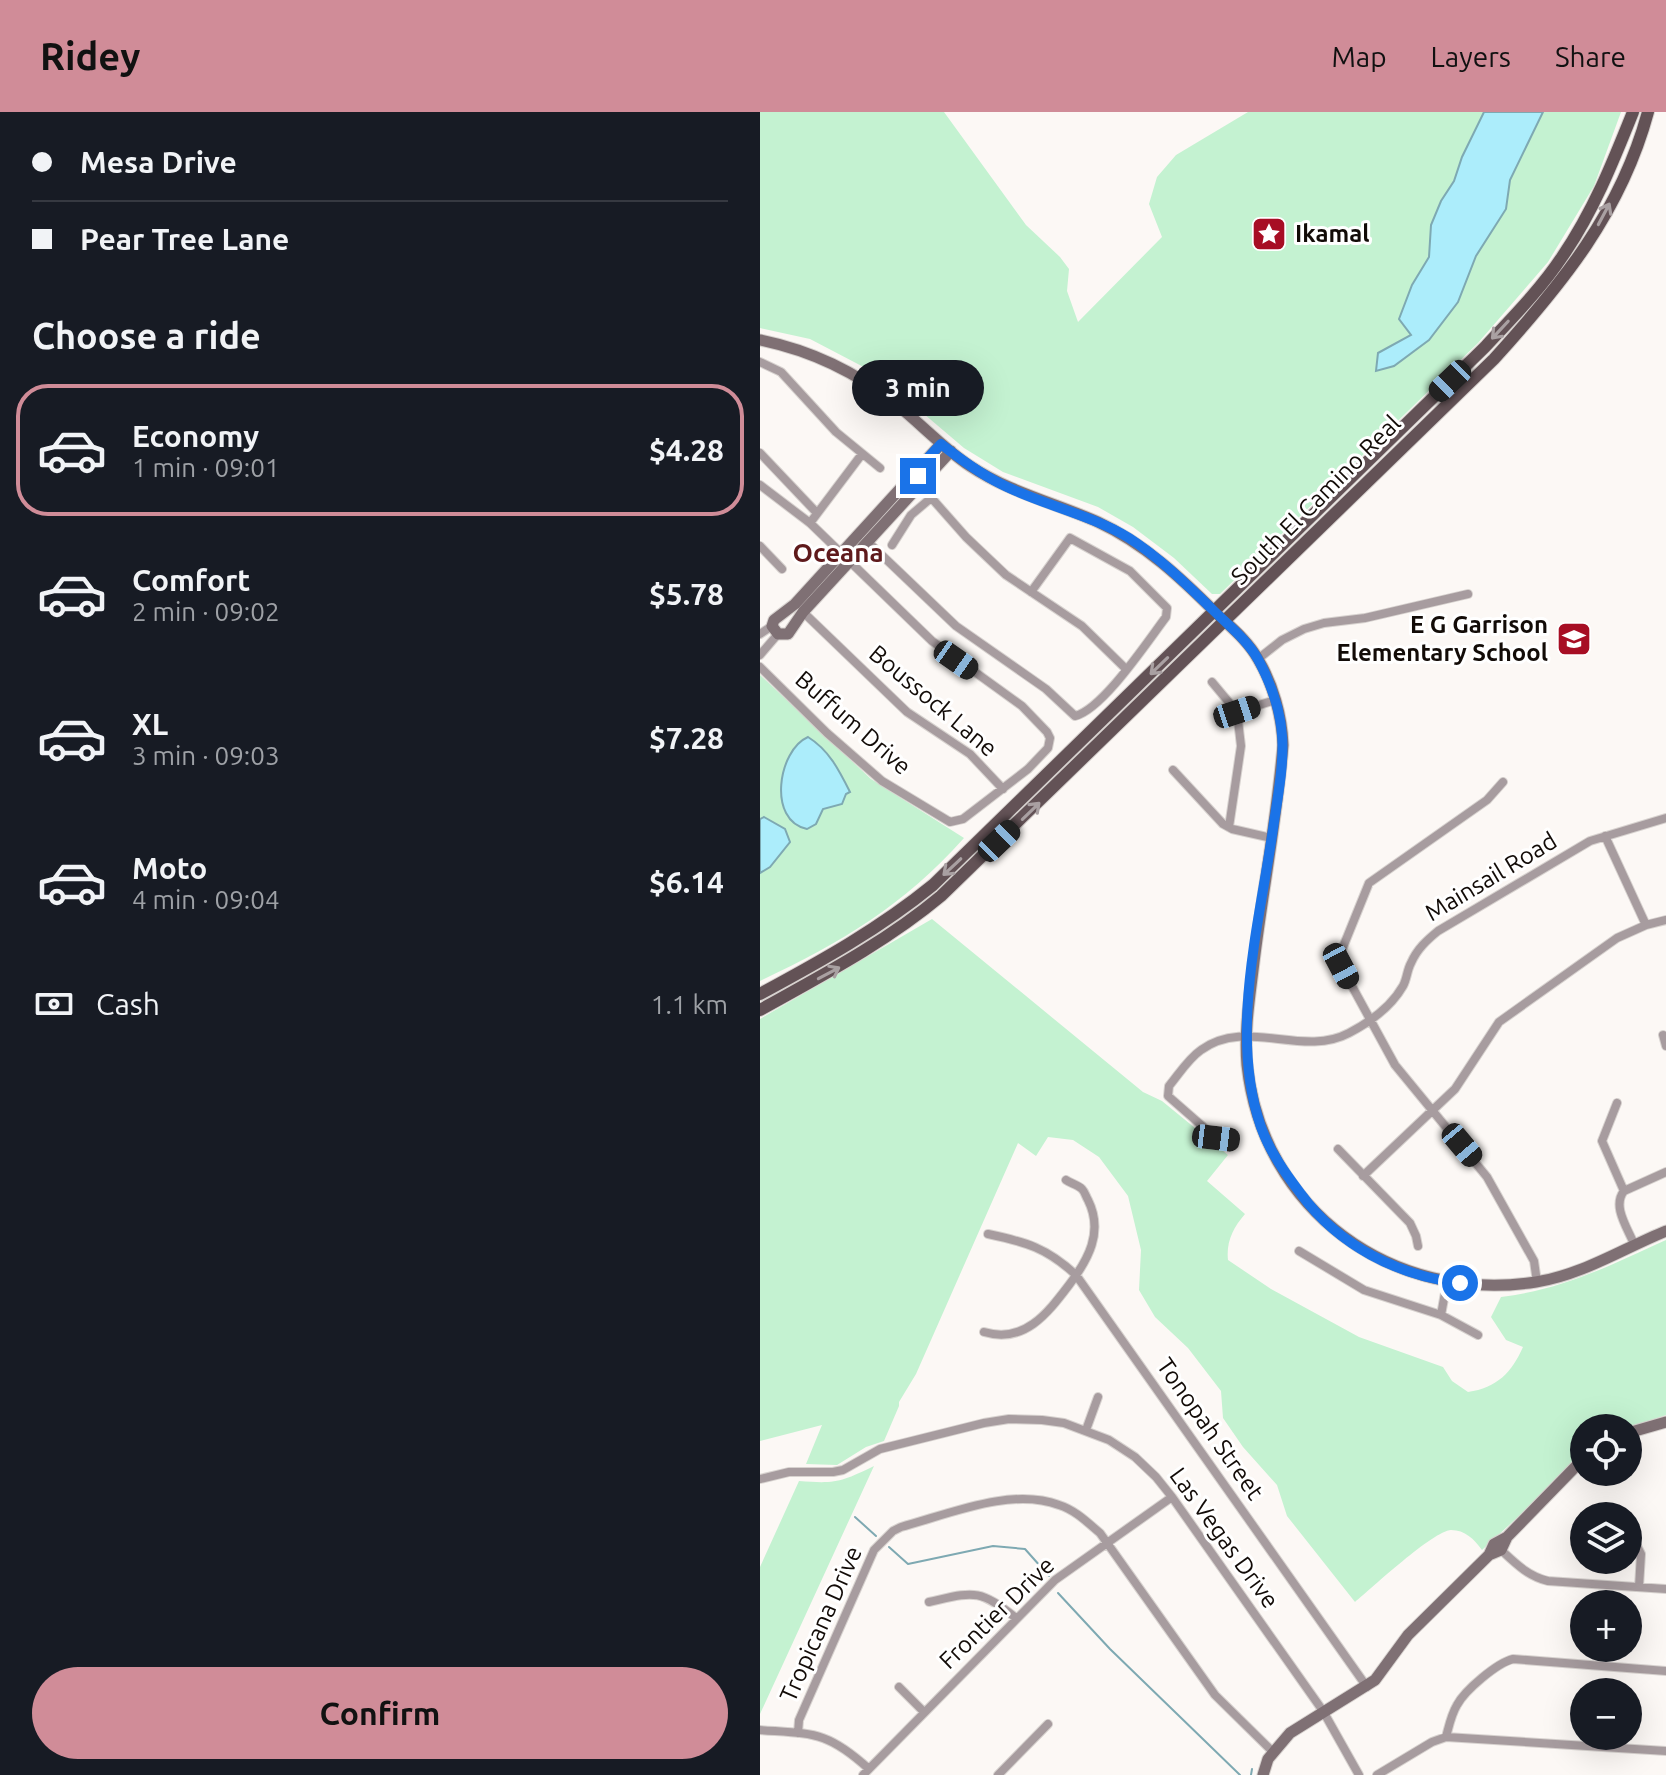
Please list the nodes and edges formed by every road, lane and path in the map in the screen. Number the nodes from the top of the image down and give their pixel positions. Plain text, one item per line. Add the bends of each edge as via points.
1 (1633, 112) edge
2 (1648, 112) edge
3 (1562, 257) junction
4 (1562, 280) junction
5 (760, 340) edge
6 (760, 362) edge
7 (946, 448) junction
8 (760, 453) edge
9 (862, 454) junction
10 (926, 460) junction
11 (880, 468) dead end
12 (760, 485) edge
13 (920, 485) junction
14 (931, 498) junction
15 (816, 512) junction
16 (876, 516) junction
17 (810, 523) junction
18 (868, 542) junction
19 (892, 545) dead end
20 (760, 546) edge
21 (845, 558) junction
22 (782, 569) dead end
23 (812, 586) junction
24 (1031, 592) junction
25 (1468, 594) dead end
26 (803, 612) junction
27 (1215, 612) junction
28 (1225, 621) junction
29 (775, 630) junction
30 (760, 634) edge
31 (760, 655) edge
32 (1258, 659) junction
33 (760, 667) edge
34 (1126, 669) junction
35 (1212, 682) dead end
36 (1275, 700) junction
37 (1237, 712) junction
38 (1173, 770) dead end
39 (1503, 782) dead end
40 (1003, 789) junction
41 (1666, 818) edge
42 (1229, 827) junction
43 (1605, 836) junction
44 (1272, 838) junction
45 (1666, 920) edge
46 (1646, 925) junction
47 (760, 994) edge
48 (760, 1010) edge
49 (1370, 1020) junction
50 (1246, 1035) junction
51 (1663, 1035) dead end
52 (1666, 1046) edge
53 (1617, 1103) dead end
54 (1433, 1111) junction
55 (1233, 1140) dead end
56 (1338, 1149) dead end
57 (1666, 1172) edge
58 (1363, 1176) junction
59 (1066, 1180) dead end
60 (1624, 1191) junction
61 (1666, 1231) edge
62 (988, 1234) dead end
63 (1634, 1244) junction
64 (1418, 1246) dead end
65 (1299, 1251) dead end
66 (1076, 1275) junction
67 (1447, 1282) junction
68 (1537, 1282) junction
69 (1441, 1315) junction
70 (984, 1332) dead end
71 (1478, 1335) dead end
72 (1098, 1397) dead end
73 (1666, 1422) edge
74 (1642, 1429) edge
75 (1086, 1430) junction
76 (1570, 1472) edge
77 (760, 1479) edge
78 (1172, 1497) junction
79 (1507, 1537) junction
80 (1107, 1542) junction
81 (1501, 1550) junction
82 (1489, 1555) junction
83 (1640, 1574) edge
84 (1639, 1587) junction
85 (1666, 1589) edge
86 (929, 1602) dead end
87 (1016, 1618) junction
88 (1666, 1671) edge
89 (899, 1687) dead end
90 (1367, 1687) junction
91 (1323, 1711) junction
92 (924, 1712) junction
93 (1048, 1724) dead end
94 (760, 1730) edge
95 (798, 1733) junction
96 (1446, 1737) junction
97 (1666, 1751) edge
98 (1273, 1752) junction
99 (866, 1772) edge
100 (998, 1775) edge
101 (1263, 1775) edge
102 (1359, 1775) edge
103 (1377, 1775) edge

1 - 3 main road, South El Camino Real via 1586,219
4 -> 2 main road, South El Camino Real via 1586,249 1619,186
3 - 4 main road
3 -> 27 main road, South El Camino Real via 1485,347
4 - 28 main road, South El Camino Real via 1494,359
5 - 7 main road via 846,371 895,403
6 - 9 street via 781,372
7 - 10 main road
7 - 13 main road
7 - 27 main road via 1003,485 1129,538
8 - 15 street
9 - 11 street
9 - 15 street
10 - 13 main road via 918,476
10 - 16 main road
12 - 17 street
13 - 14 street
13 - 18 main road
14 - 19 street via 911,515
14 - 24 street via 1006,575
15 - 17 street
16 - 18 main road via 865,536
16 - 21 main road
17 - 21 street
18 - 21 main road
18 - 34 street via 956,626 1046,689 1071,715 1080,716 1103,699
20 - 22 street
21 - 23 main road
21 - 26 main road
21 - 40 street via 932,641 1022,706 1047,732 1048,748
23 - 26 main road
23 - 29 main road via 774,620
24 - 34 street via 1082,626
24 - 34 street via 1070,538 1130,571 1167,608 1166,617
25 - 32 street via 1304,629
26 - 29 main road via 788,634
26 - 40 street, Boussock Lane via 907,712 970,754
27 - 28 main road
27 -> 47 main road, South El Camino Real via 933,885 841,950
28 - 32 main road
48 -> 28 main road, South El Camino Real via 849,962 941,896
29 - 30 street
29 - 31 street
32 - 36 main road
33 - 40 street, Buffum Drive via 882,781 950,822 963,819
35 - 37 street
36 - 37 street
36 - 44 main road via 1283,745
37 - 42 street via 1242,753
38 - 42 street
39 - 49 street via 1487,800 1369,883 1339,957
41 - 43 street, Mainsail Road
42 - 44 street
43 - 46 street
43 - 49 street, Mainsail Road via 1438,931 1411,962 1391,1005
44 - 50 main road
45 - 46 street
46 - 54 street via 1617,938 1499,1022 1465,1077
49 - 50 street, Mainsail Road via 1336,1040
49 - 54 street via 1395,1065
50 - 55 street, Mainsail Road via 1200,1050 1168,1093 1216,1138
50 - 67 main road via 1262,1128 1283,1171 1311,1208 1381,1261
51 - 52 street
53 - 60 street via 1602,1141
54 - 58 street
54 - 68 street via 1487,1177 1534,1261
56 - 58 street
57 - 60 street
58 - 64 street via 1410,1223
59 - 66 street via 1082,1189 1095,1222 1093,1245
60 - 63 street via 1618,1206
61 - 63 main road
62 - 66 street, Tonopah Street via 1047,1251
63 - 68 main road
65 - 69 street via 1364,1290
66 - 70 street via 1033,1326 1008,1335
66 - 90 street, Tonopah Street
67 - 68 main road
67 - 69 street
69 - 71 street
72 - 75 street
73 - 74 main road
75 - 77 street, Las Vegas Drive via 1009,1419 880,1449 843,1470
75 - 78 street, Las Vegas Drive via 1135,1457
76 - 79 main road
78 - 80 street, Frontier Drive
78 - 91 street, Las Vegas Drive
79 - 81 main road
79 - 82 main road via 1494,1544
80 - 87 street, Frontier Drive via 1055,1580
80 - 95 street, Tropicana Drive via 1081,1516 1060,1505 1021,1498 893,1531 874,1550 799,1720
80 - 98 street, Tropicana Drive via 1215,1695
81 - 82 main road
81 - 84 street via 1522,1570 1548,1581
82 - 90 main road via 1408,1635
83 - 84 street
84 - 85 street
86 - 87 street via 970,1593 985,1596
87 - 92 street, Frontier Drive
88 - 96 street via 1513,1659 1462,1696
89 - 92 street
90 - 91 main road
91 - 98 main road
91 - 102 street, Las Vegas Drive
92 - 99 street, Frontier Drive
93 - 100 street
94 - 95 street
95 - 99 street via 845,1747
96 - 97 street
96 - 103 street
98 - 101 main road

